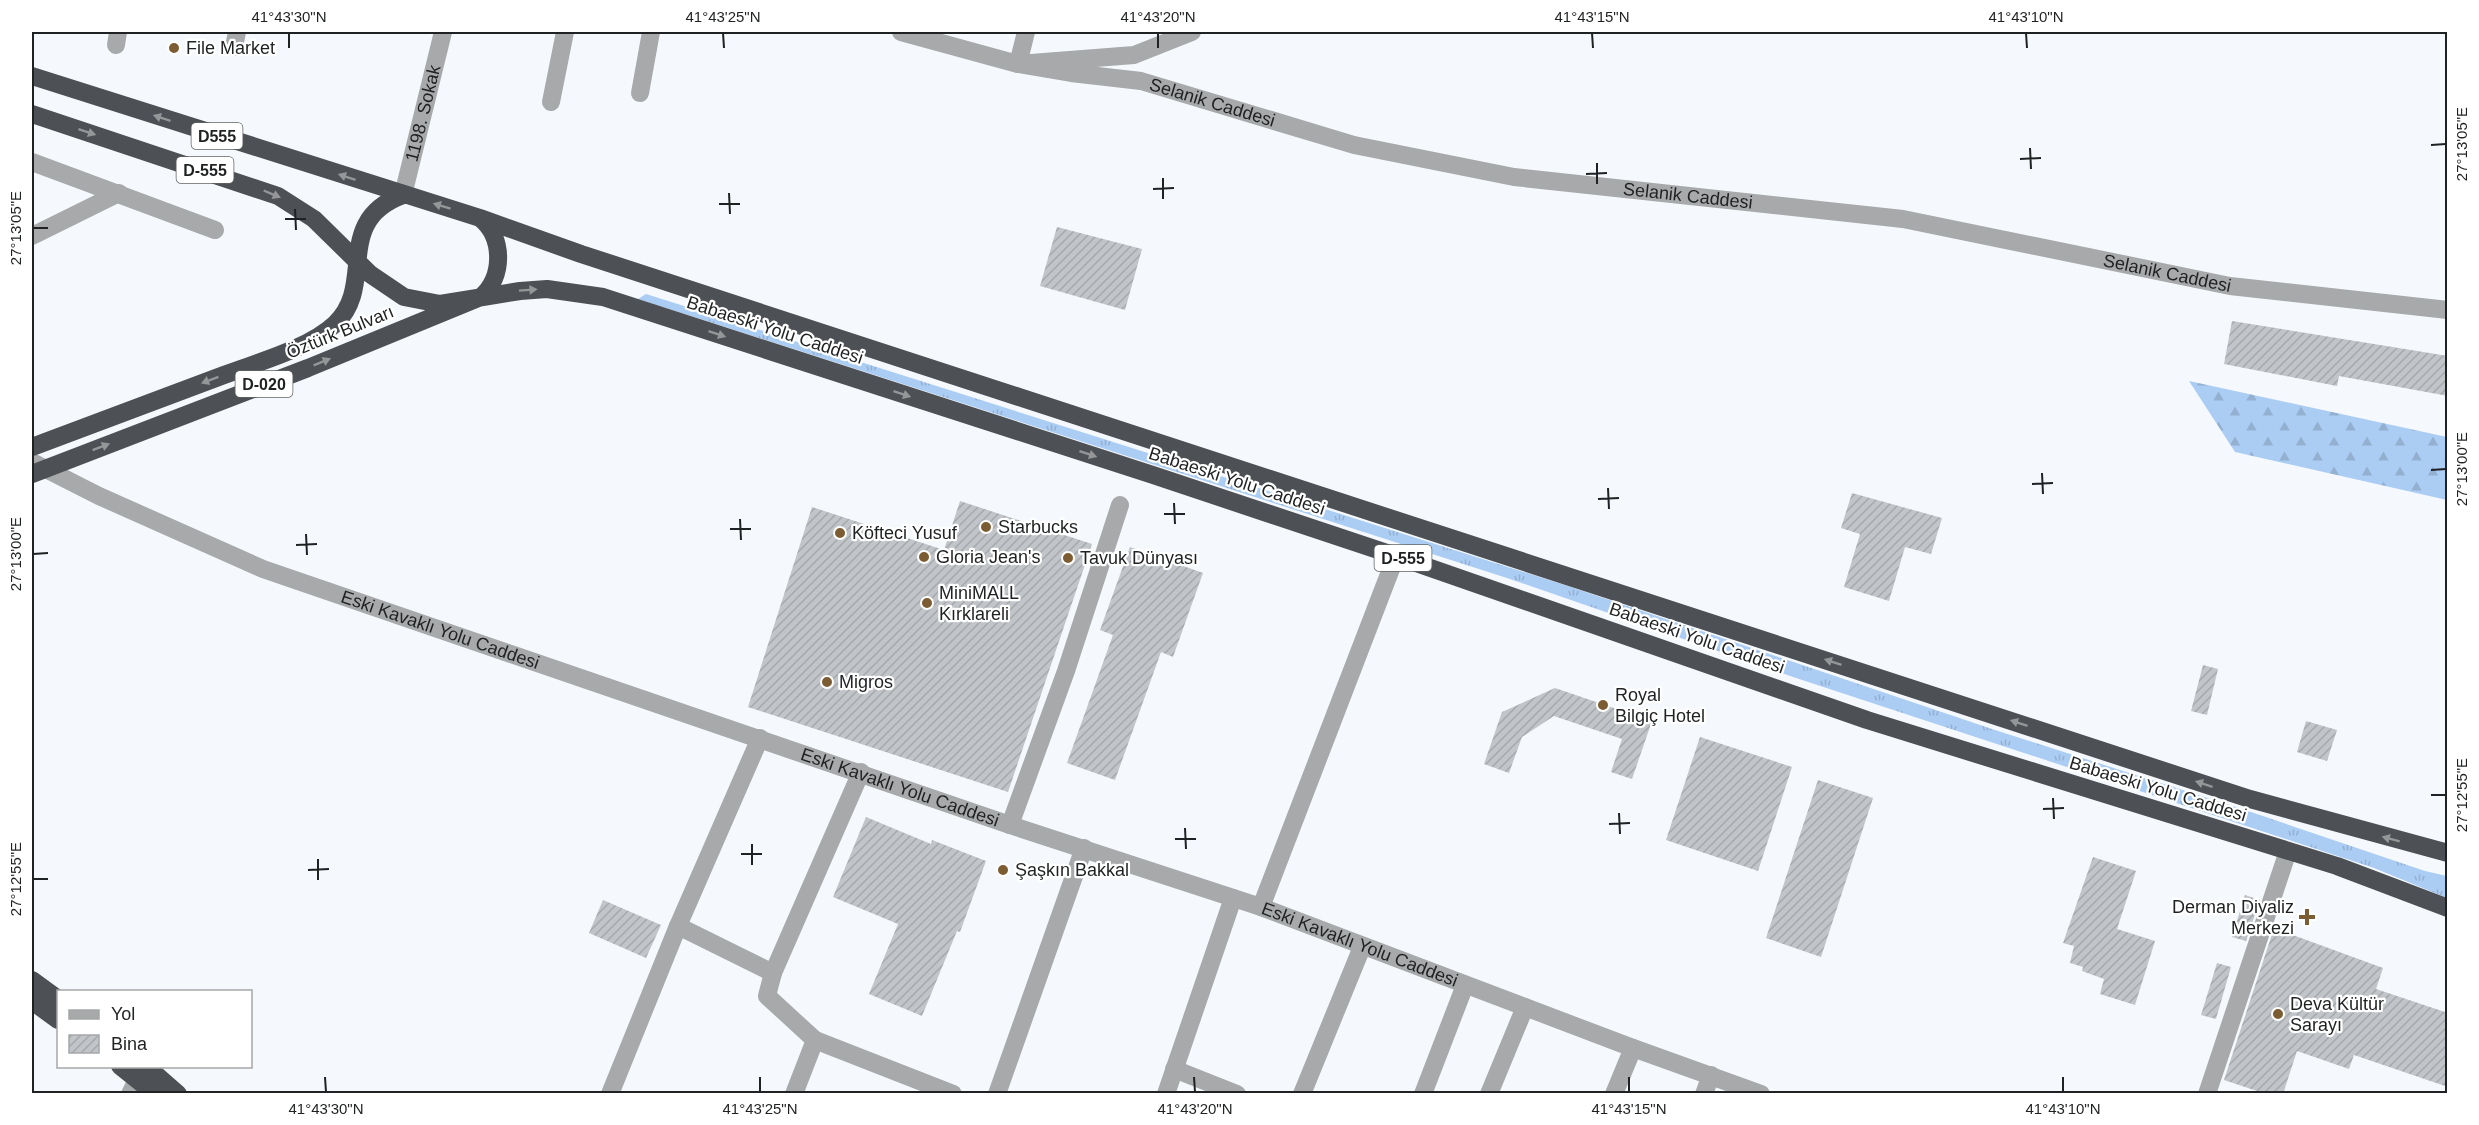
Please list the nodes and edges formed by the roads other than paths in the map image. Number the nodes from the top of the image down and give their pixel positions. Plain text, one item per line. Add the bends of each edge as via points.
1 (443, 32) edge
2 (565, 32) edge
3 (651, 32) edge
4 (901, 32) edge
5 (1026, 32) edge
6 (1192, 32) edge
7 (1164, 38) edge
8 (1018, 64) junction
9 (32, 76) edge
10 (640, 93) dead end
11 (551, 102) dead end
12 (32, 114) edge
13 (32, 162) edge
14 (119, 193) junction
15 (403, 195) junction
16 (480, 218) junction
17 (215, 230) dead end
18 (32, 236) edge
19 (358, 262) junction
20 (481, 297) junction
21 (2448, 310) edge
22 (32, 447) edge
23 (36, 468) edge
24 (1120, 505) dead end
25 (1396, 556) junction
26 (760, 738) junction
27 (861, 772) junction
28 (1010, 825) junction
29 (1084, 848) junction
30 (2288, 851) junction
31 (2448, 854) edge
32 (1233, 898) junction
33 (1260, 908) junction
34 (2448, 908) edge
35 (678, 926) junction
36 (1362, 947) junction
37 (773, 973) junction
38 (32, 980) edge
39 (1465, 985) junction
40 (57, 998) edge
41 (32, 1001) edge
42 (1525, 1007) junction
43 (57, 1019) edge
44 (815, 1040) junction
45 (1633, 1048) junction
46 (123, 1068) edge
47 (1174, 1069) junction
48 (1710, 1076) junction
49 (138, 1080) edge
50 (155, 1094) edge
51 (178, 1094) edge
52 (610, 1094) edge
53 (794, 1094) edge
54 (953, 1094) edge
55 (997, 1094) edge
56 (1166, 1094) edge
57 (1237, 1094) edge
58 (1302, 1094) edge
59 (1423, 1094) edge
60 (1489, 1094) edge
61 (1614, 1094) edge
62 (1704, 1094) edge
63 (1761, 1094) edge
64 (2207, 1094) edge

1 - 15 street, 1198. Sokak
2 - 11 street
3 - 10 street
4 - 8 street, Selanik Caddesi
5 - 8 street
6 - 7 street
7 - 8 street via 1134,55
8 - 21 street, Selanik Caddesi via 1141,81 1354,146 1514,177 1903,219 2230,286
15 -> 9 highway, Babaeski Yolu Caddesi / D555
12 -> 19 highway, Babaeski Yolu Caddesi / D-555 via 278,196 314,219
13 - 14 street
14 - 17 street
14 - 18 street
16 -> 15 highway, Babaeski Yolu Caddesi / D-555
15 - 19 highway via 383,204 367,223 361,234
16 - 20 highway via 493,232 498,254 495,280
31 -> 16 highway, Babaeski Yolu Caddesi / D-555 via 2250,799 591,258
19 - 20 highway, Babaeski Yolu Caddesi / D-555 via 404,297 440,304
19 -> 22 highway, Öztürk Bulvarı / D-020 via 344,313 321,334 280,354
23 -> 20 highway, Öztürk Bulvarı / D-020 via 308,368
20 -> 25 highway, Babaeski Yolu Caddesi / D-555 via 547,289 603,297
23 - 26 street, Eski Kavaklı Yolu Caddesi via 263,569
24 - 28 street
25 - 30 highway, Babaeski Yolu Caddesi / D-555 via 1867,720
25 - 33 street
26 - 27 street, Eski Kavaklı Yolu Caddesi
26 - 35 street
27 - 28 street, Eski Kavaklı Yolu Caddesi
27 - 37 street
28 - 29 street, Eski Kavaklı Yolu Caddesi
29 - 32 street, Eski Kavaklı Yolu Caddesi
29 - 55 street
30 - 34 highway, Babaeski Yolu Caddesi / D-555
30 - 64 street
32 - 33 street, Eski Kavaklı Yolu Caddesi
32 - 47 street
33 - 36 street, Eski Kavaklı Yolu Caddesi
35 - 37 street
35 - 52 street
36 - 39 street, Eski Kavaklı Yolu Caddesi
36 - 58 street
37 - 44 street via 767,996
38 - 40 highway
39 - 42 street, Eski Kavaklı Yolu Caddesi
39 - 59 street
41 - 43 highway
42 - 45 street, Eski Kavaklı Yolu Caddesi
42 - 60 street
44 - 53 street
44 - 54 street
45 - 48 street, Eski Kavaklı Yolu Caddesi
45 - 61 street
46 - 49 highway
47 - 56 street
47 - 57 street
48 - 62 street
48 - 63 street, Eski Kavaklı Yolu Caddesi
49 - 50 highway
49 - 51 highway

